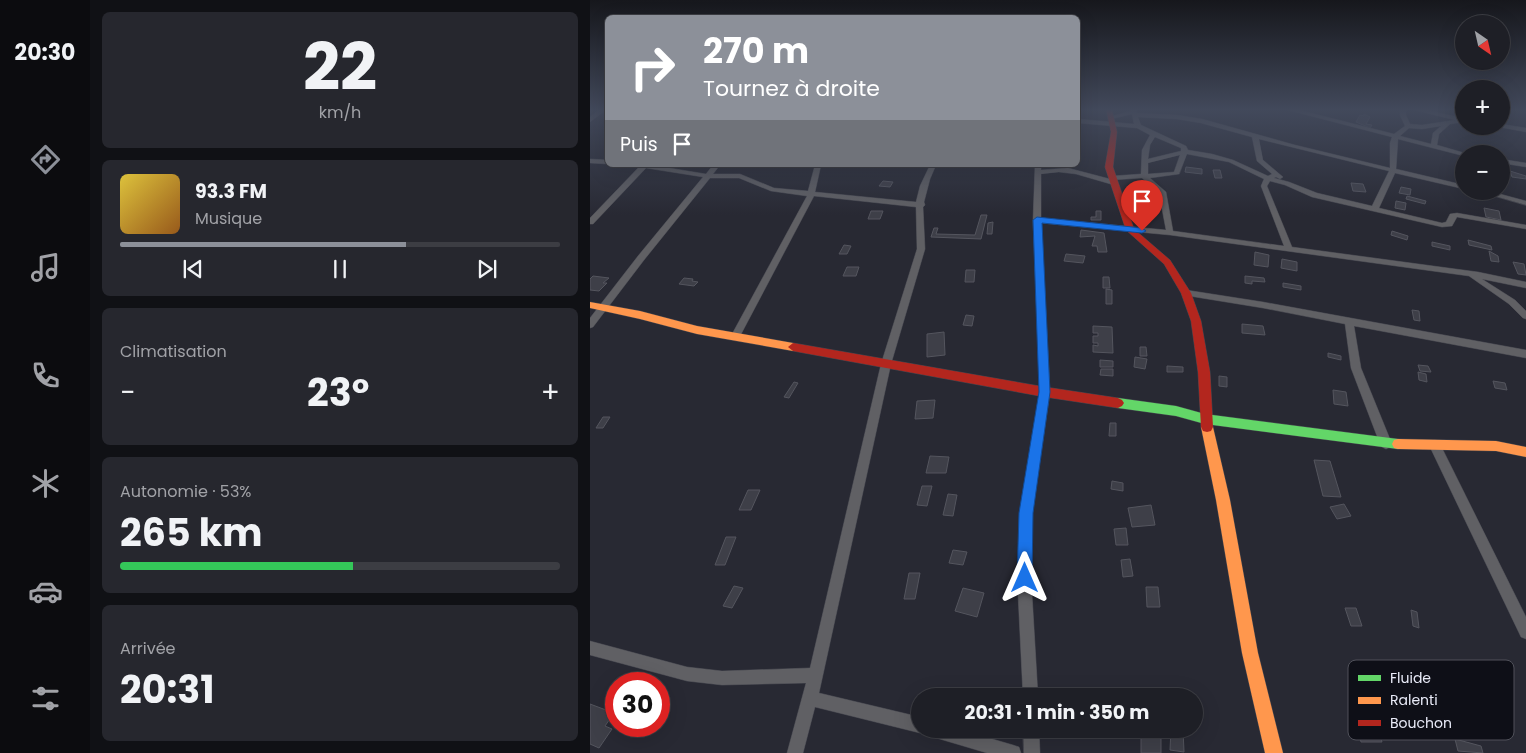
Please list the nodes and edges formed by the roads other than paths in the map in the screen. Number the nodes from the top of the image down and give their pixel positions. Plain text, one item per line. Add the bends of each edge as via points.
1 (1110, 144) edge
2 (1148, 144) edge
3 (1180, 144) edge
4 (1257, 144) edge
5 (1288, 144) edge
6 (1393, 144) edge
7 (1426, 144) edge
8 (1434, 146) joint
9 (1455, 151) edge
10 (1185, 152) junction
11 (590, 161) edge
12 (605, 162) edge
13 (1144, 162) junction
14 (1510, 162) edge
15 (1526, 165) edge
16 (643, 167) edge
17 (656, 167) edge
18 (715, 167) edge
19 (818, 167) edge
20 (932, 167) edge
21 (1037, 169) edge
22 (1393, 170) junction
23 (708, 176) junction
24 (1145, 176) junction
25 (1273, 176) junction
26 (1113, 180) junction
27 (1455, 185) edge
28 (811, 195) junction
29 (1510, 199) edge
30 (1526, 203) edge
31 (921, 205) junction
32 (1375, 208) junction
33 (1037, 220) junction
34 (590, 222) edge
35 (1526, 227) edge
36 (1130, 230) junction
37 (1170, 233) junction
38 (1289, 249) junction
39 (1472, 275) junction
40 (1526, 285) edge
41 (1186, 293) junction
42 (590, 305) edge
43 (602, 308) junction
44 (1526, 316) edge
45 (1349, 322) junction
46 (590, 325) edge
47 (736, 336) junction
48 (1526, 354) edge
49 (886, 364) junction
50 (1044, 392) junction
51 (1205, 419) junction
52 (1386, 444) junction
53 (1435, 445) junction
54 (1526, 452) edge
55 (1526, 632) edge
56 (590, 648) edge
57 (815, 675) junction
58 (1030, 688) edge
59 (810, 698) junction
60 (911, 724) edge
61 (963, 738) edge
62 (1031, 738) edge
63 (795, 753) edge
64 (1013, 753) edge
65 (1032, 753) edge
66 (1274, 753) edge

1 - 26 street via 1109,167
2 - 13 street
3 - 10 street
4 - 25 street via 1260,161
5 - 22 street
6 - 22 street
7 - 8 street
8 - 9 street
10 - 13 street
10 - 24 street via 1175,174
10 - 25 street via 1231,161
11 - 12 street
13 - 24 street
14 - 15 street
16 - 34 street
17 - 23 street
18 - 23 street
19 - 28 street
20 - 31 street via 923,185
21 - 26 street via 1065,168
21 - 33 street
22 - 27 street
22 - 32 street
23 - 28 street via 740,176 773,190
23 - 43 street
24 - 26 street
24 - 37 street via 1162,192
25 - 32 street via 1322,197
25 - 38 street via 1264,186
26 - 36 street
28 - 31 street
28 - 47 street
29 - 30 street
31 - 49 street via 921,248
32 - 35 street via 1442,225 1449,224 1457,215
33 - 36 street
33 - 50 street
36 - 37 street
36 - 41 street via 1163,257
37 - 38 street
38 - 39 street
39 - 40 street
39 - 44 street via 1512,302
41 - 45 street
41 - 51 street via 1196,321
42 - 43 street
43 - 46 street
43 - 47 street
45 - 48 street
45 - 52 street via 1356,368
47 - 49 street
49 - 50 street
49 - 57 street
50 - 51 street via 1176,411
50 - 58 street via 1026,513 1025,594
51 - 52 street
51 - 66 street via 1224,500 1250,653
52 - 53 street
53 - 54 street via 1496,446
53 - 55 street
56 - 57 street via 687,674 722,678
57 - 59 street
59 - 60 street
59 - 63 street
61 - 64 street
62 - 65 street

